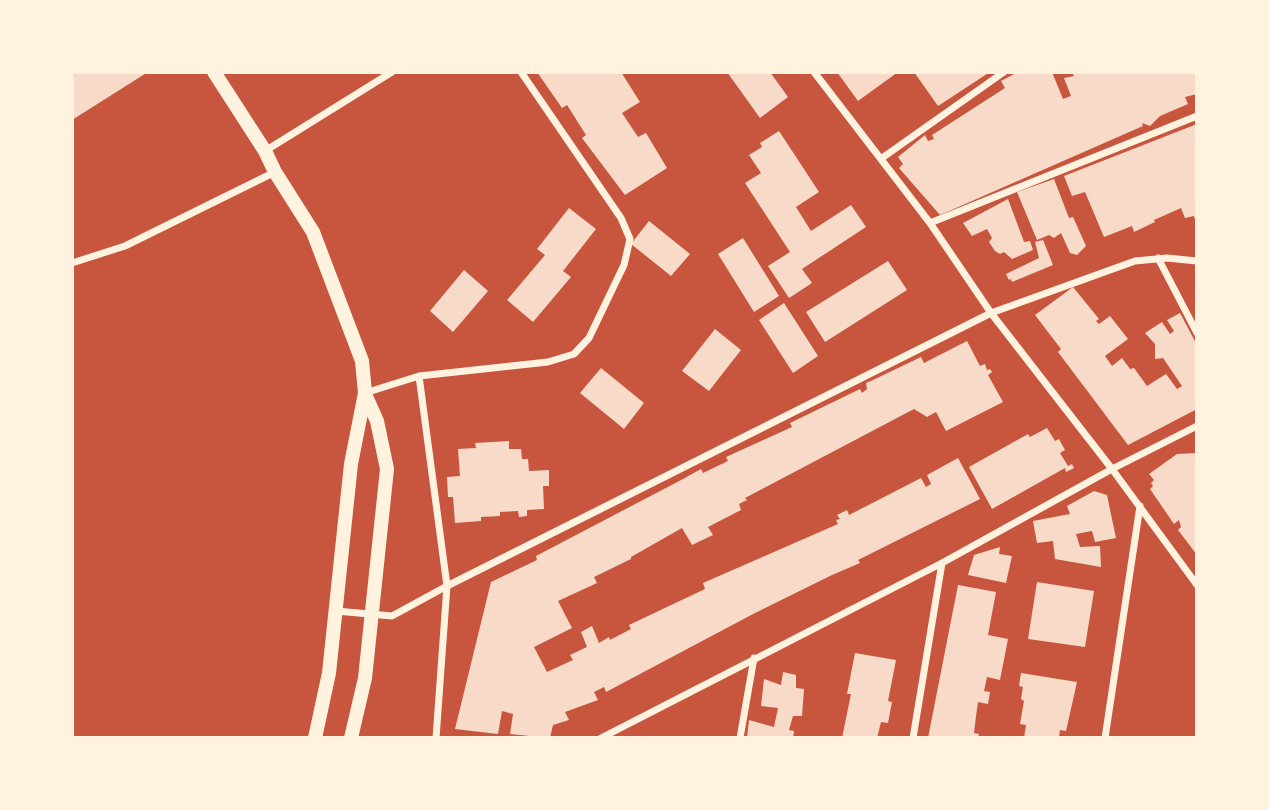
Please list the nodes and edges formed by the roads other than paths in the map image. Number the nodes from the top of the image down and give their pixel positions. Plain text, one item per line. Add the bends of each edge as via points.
1 (214, 72) edge
2 (392, 72) edge
3 (521, 72) edge
4 (814, 72) edge
5 (1004, 72) edge
6 (1197, 116) edge
7 (265, 151) junction
8 (882, 158) junction
9 (275, 172) junction
10 (930, 223) junction
11 (1158, 258) junction
12 (1197, 261) edge
13 (72, 263) edge
14 (991, 313) junction
15 (1197, 333) edge
16 (419, 376) junction
17 (365, 393) junction
18 (1197, 426) edge
19 (1112, 469) junction
20 (1140, 506) junction
21 (942, 563) junction
22 (1197, 584) edge
23 (447, 586) junction
24 (336, 611) junction
25 (372, 615) junction
26 (754, 658) junction
27 (315, 738) edge
28 (351, 738) edge
29 (436, 738) edge
30 (601, 738) edge
31 (740, 738) edge
32 (913, 738) edge
33 (1105, 738) edge

1 - 7 main road
2 - 7 street
3 - 16 street via 621,218 630,239 624,265 589,338 574,354 548,362
4 - 8 street
5 - 8 street
6 - 10 street
7 - 9 main road
8 - 10 street
9 - 13 street via 125,246
9 - 17 main road via 313,232 362,361
10 - 14 street
11 - 12 street
11 - 14 street via 1135,261
11 - 15 street
14 - 19 street
14 - 23 street
16 - 17 street
16 - 23 street
17 - 24 main road via 351,464
17 - 25 main road via 377,421 387,469
18 - 19 street
19 - 20 street
19 - 21 street
20 - 22 street
20 - 33 street
21 - 26 street
21 - 32 street
23 - 25 street via 392,616
23 - 29 street
24 - 25 street
24 - 27 main road via 330,673
25 - 28 main road via 365,678
26 - 30 street
26 - 31 street

